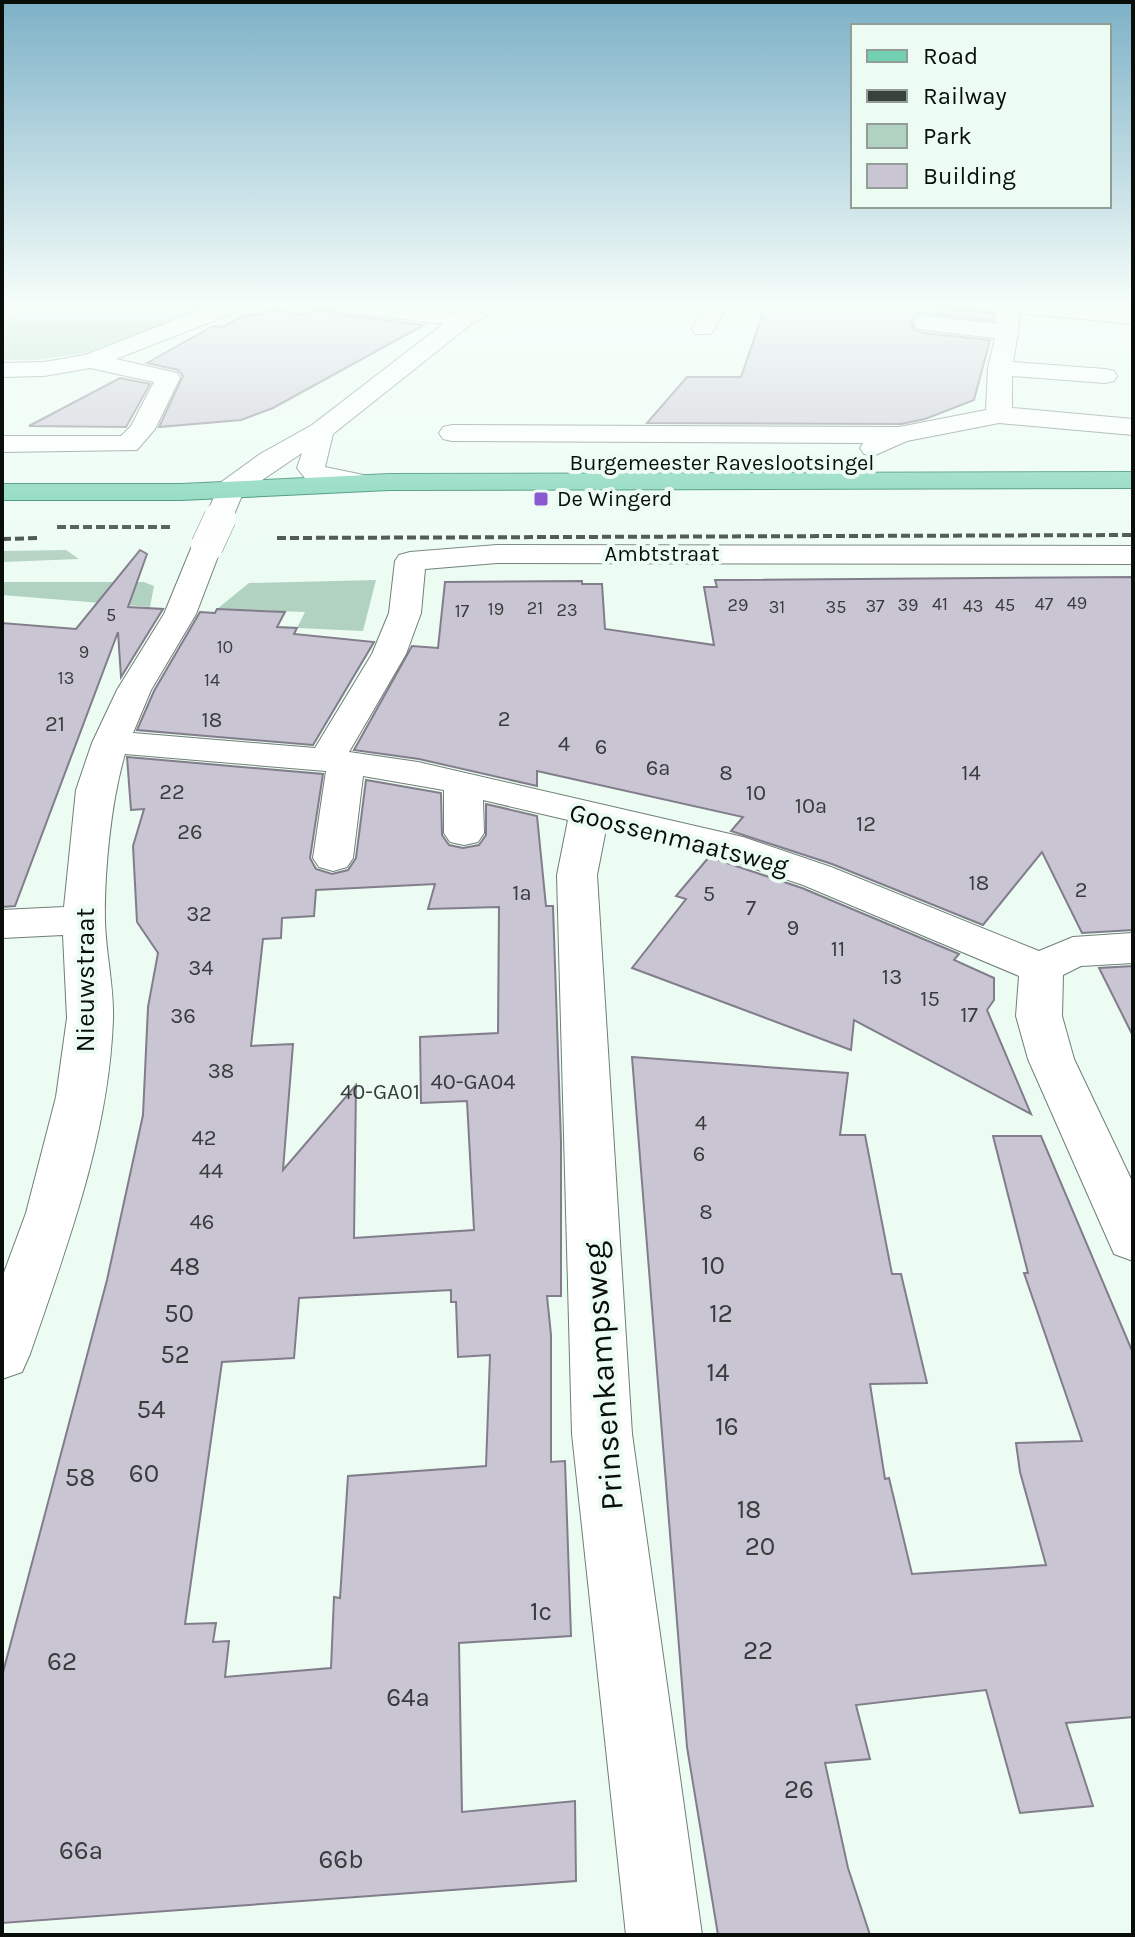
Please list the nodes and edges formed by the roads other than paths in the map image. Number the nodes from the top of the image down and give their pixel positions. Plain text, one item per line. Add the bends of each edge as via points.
1 (159, 394) edge
2 (368, 394) edge
3 (403, 394) edge
4 (999, 394) edge
5 (1111, 394) edge
6 (999, 409) junction
7 (1133, 416) edge
8 (1133, 427) edge
9 (321, 431) junction
10 (452, 433) dead end
11 (899, 435) junction
12 (2, 444) edge
13 (1133, 461) edge
14 (846, 462) junction
15 (311, 468) junction
16 (256, 470) junction
17 (2, 475) edge
18 (1133, 480) edge
19 (363, 483) junction
20 (283, 487) junction
21 (230, 489) junction
22 (2, 492) edge
23 (226, 532) junction
24 (1133, 555) edge
25 (110, 743) junction
26 (336, 761) junction
27 (463, 784) junction
28 (589, 815) junction
29 (464, 833) dead end
30 (333, 858) dead end
31 (84, 920) junction
32 (2, 924) edge
33 (1133, 948) edge
34 (1041, 968) junction
35 (1133, 1239) edge
36 (2, 1354) edge
37 (664, 1935) edge

1 - 12 street via 128,444
2 - 9 street
3 - 15 street, Nieuwstraat
4 - 6 street
5 - 7 street
6 - 7 street
6 - 8 street
6 - 11 street
9 - 15 street
9 - 16 street
10 - 11 street
11 - 14 street
13 - 14 main road, Burgemeester Raveslootsingel
14 - 15 main road, Burgemeester Raveslootsingel
15 - 16 main road, Burgemeester Raveslootsingel
15 - 19 street, Burgemeester Raveslootsingel via 318,476
15 - 20 street, Nieuwstraat
16 - 17 main road, Burgemeester Raveslootsingel
16 - 21 street
18 - 19 main road, Burgemeester Raveslootsingel
19 - 20 main road, Burgemeester Raveslootsingel
20 - 21 main road, Burgemeester Raveslootsingel
20 - 23 street, Nieuwstraat
21 - 22 main road, Burgemeester Raveslootsingel
21 - 23 street, Nieuwstraat
23 - 25 street, Nieuwstraat via 225,565 180,614 134,690
24 - 26 street, Ambtstraat via 497,554 410,561 405,613
25 - 26 street, Goossenmaatsweg
25 - 31 street, Nieuwstraat via 95,790
26 - 27 street, Goossenmaatsweg
26 - 30 street
27 - 28 street, Goossenmaatsweg
27 - 29 street
28 - 34 street, Goossenmaatsweg via 729,846 817,876
28 - 37 street, Prinsenkampsweg via 577,875 602,1434
31 - 32 street
31 - 36 street, Nieuwstraat via 90,1018 80,1097 52,1213
33 - 34 street via 1073,952
34 - 35 street via 1039,1016 1051,1059

